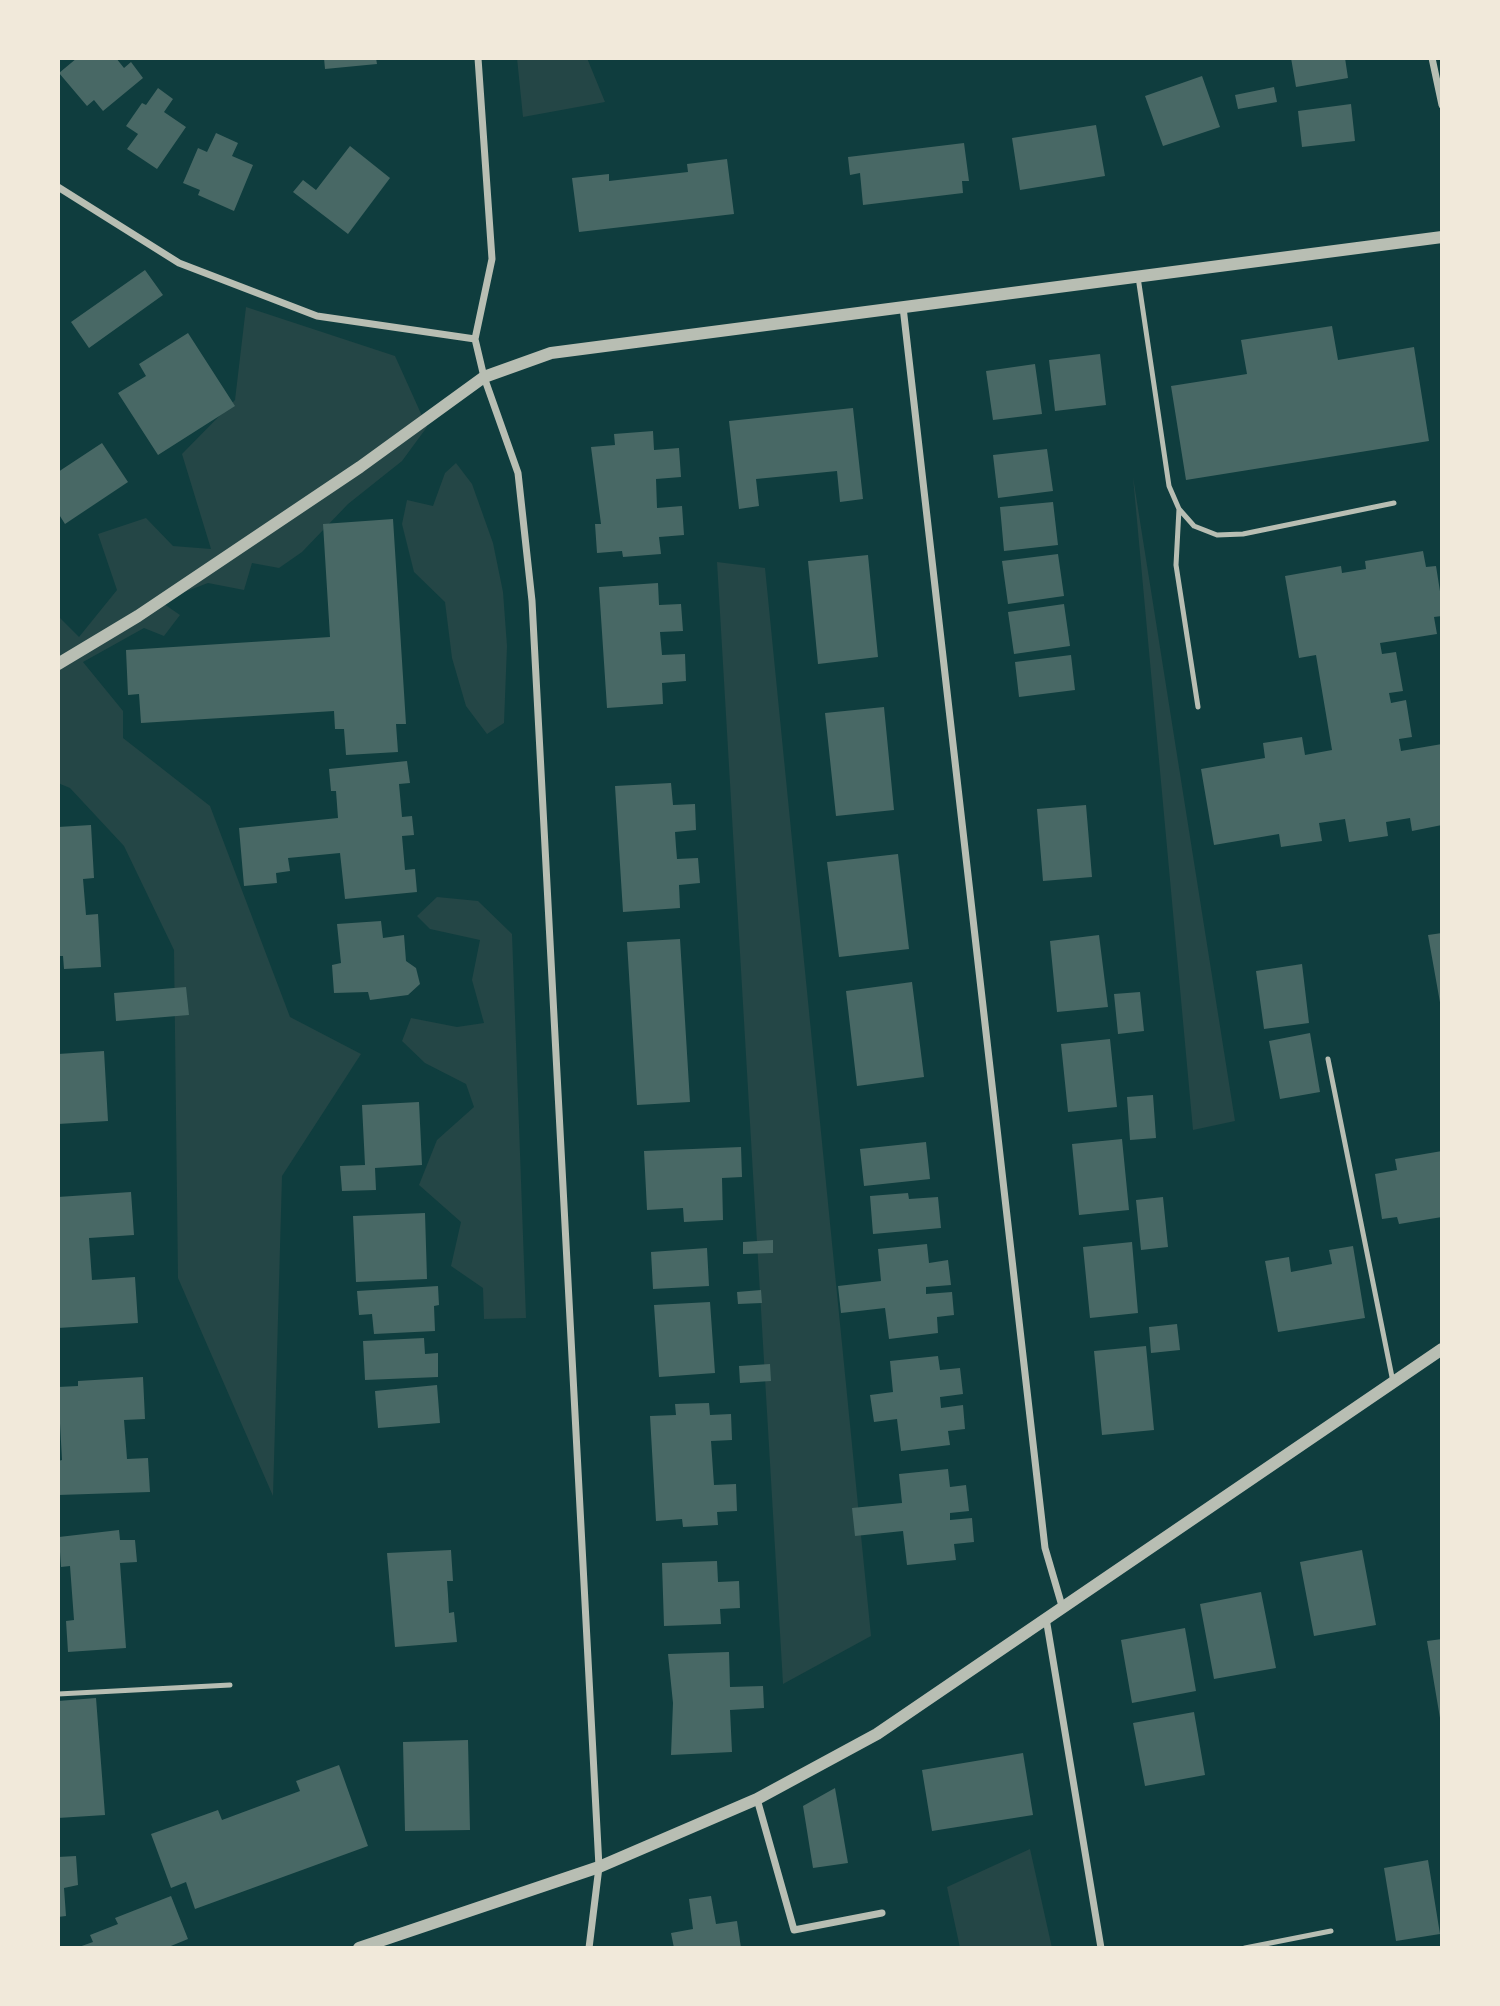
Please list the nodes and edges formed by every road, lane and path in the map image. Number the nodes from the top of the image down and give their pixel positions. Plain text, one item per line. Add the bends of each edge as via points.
1 (478, 58) edge
2 (1432, 58) edge
3 (1442, 105) edge
4 (58, 187) edge
5 (1442, 237) edge
6 (1138, 274) junction
7 (903, 307) junction
8 (475, 339) junction
9 (484, 377) junction
10 (1394, 503) dead end
11 (1178, 509) junction
12 (58, 664) edge
13 (1198, 707) dead end
14 (1328, 1059) dead end
15 (1442, 1349) edge
16 (1393, 1382) junction
17 (1062, 1606) junction
18 (1046, 1618) junction
19 (230, 1685) dead end
20 (58, 1694) edge
21 (757, 1799) junction
22 (599, 1867) junction
23 (882, 1913) dead end
24 (1331, 1931) dead end
25 (359, 1948) edge
26 (589, 1948) edge
27 (1101, 1948) edge
28 (1245, 1948) edge

1 - 8 street via 492,259
2 - 3 street
4 - 8 street via 179,263 317,316
5 - 6 street
6 - 7 street
6 - 11 lane via 1169,486
7 - 9 street via 551,353
7 - 17 street via 1045,1548
8 - 9 street
9 - 12 street via 360,467 161,601
9 - 22 street via 519,473 533,601
10 - 11 lane via 1243,534 1217,535 1194,526
11 - 13 lane via 1177,565
14 - 16 lane
15 - 16 street
16 - 17 street
17 - 18 street
18 - 21 street via 877,1734
18 - 27 street
19 - 20 lane
21 - 22 street
21 - 23 street via 794,1930
22 - 25 street
22 - 26 street
24 - 28 lane

